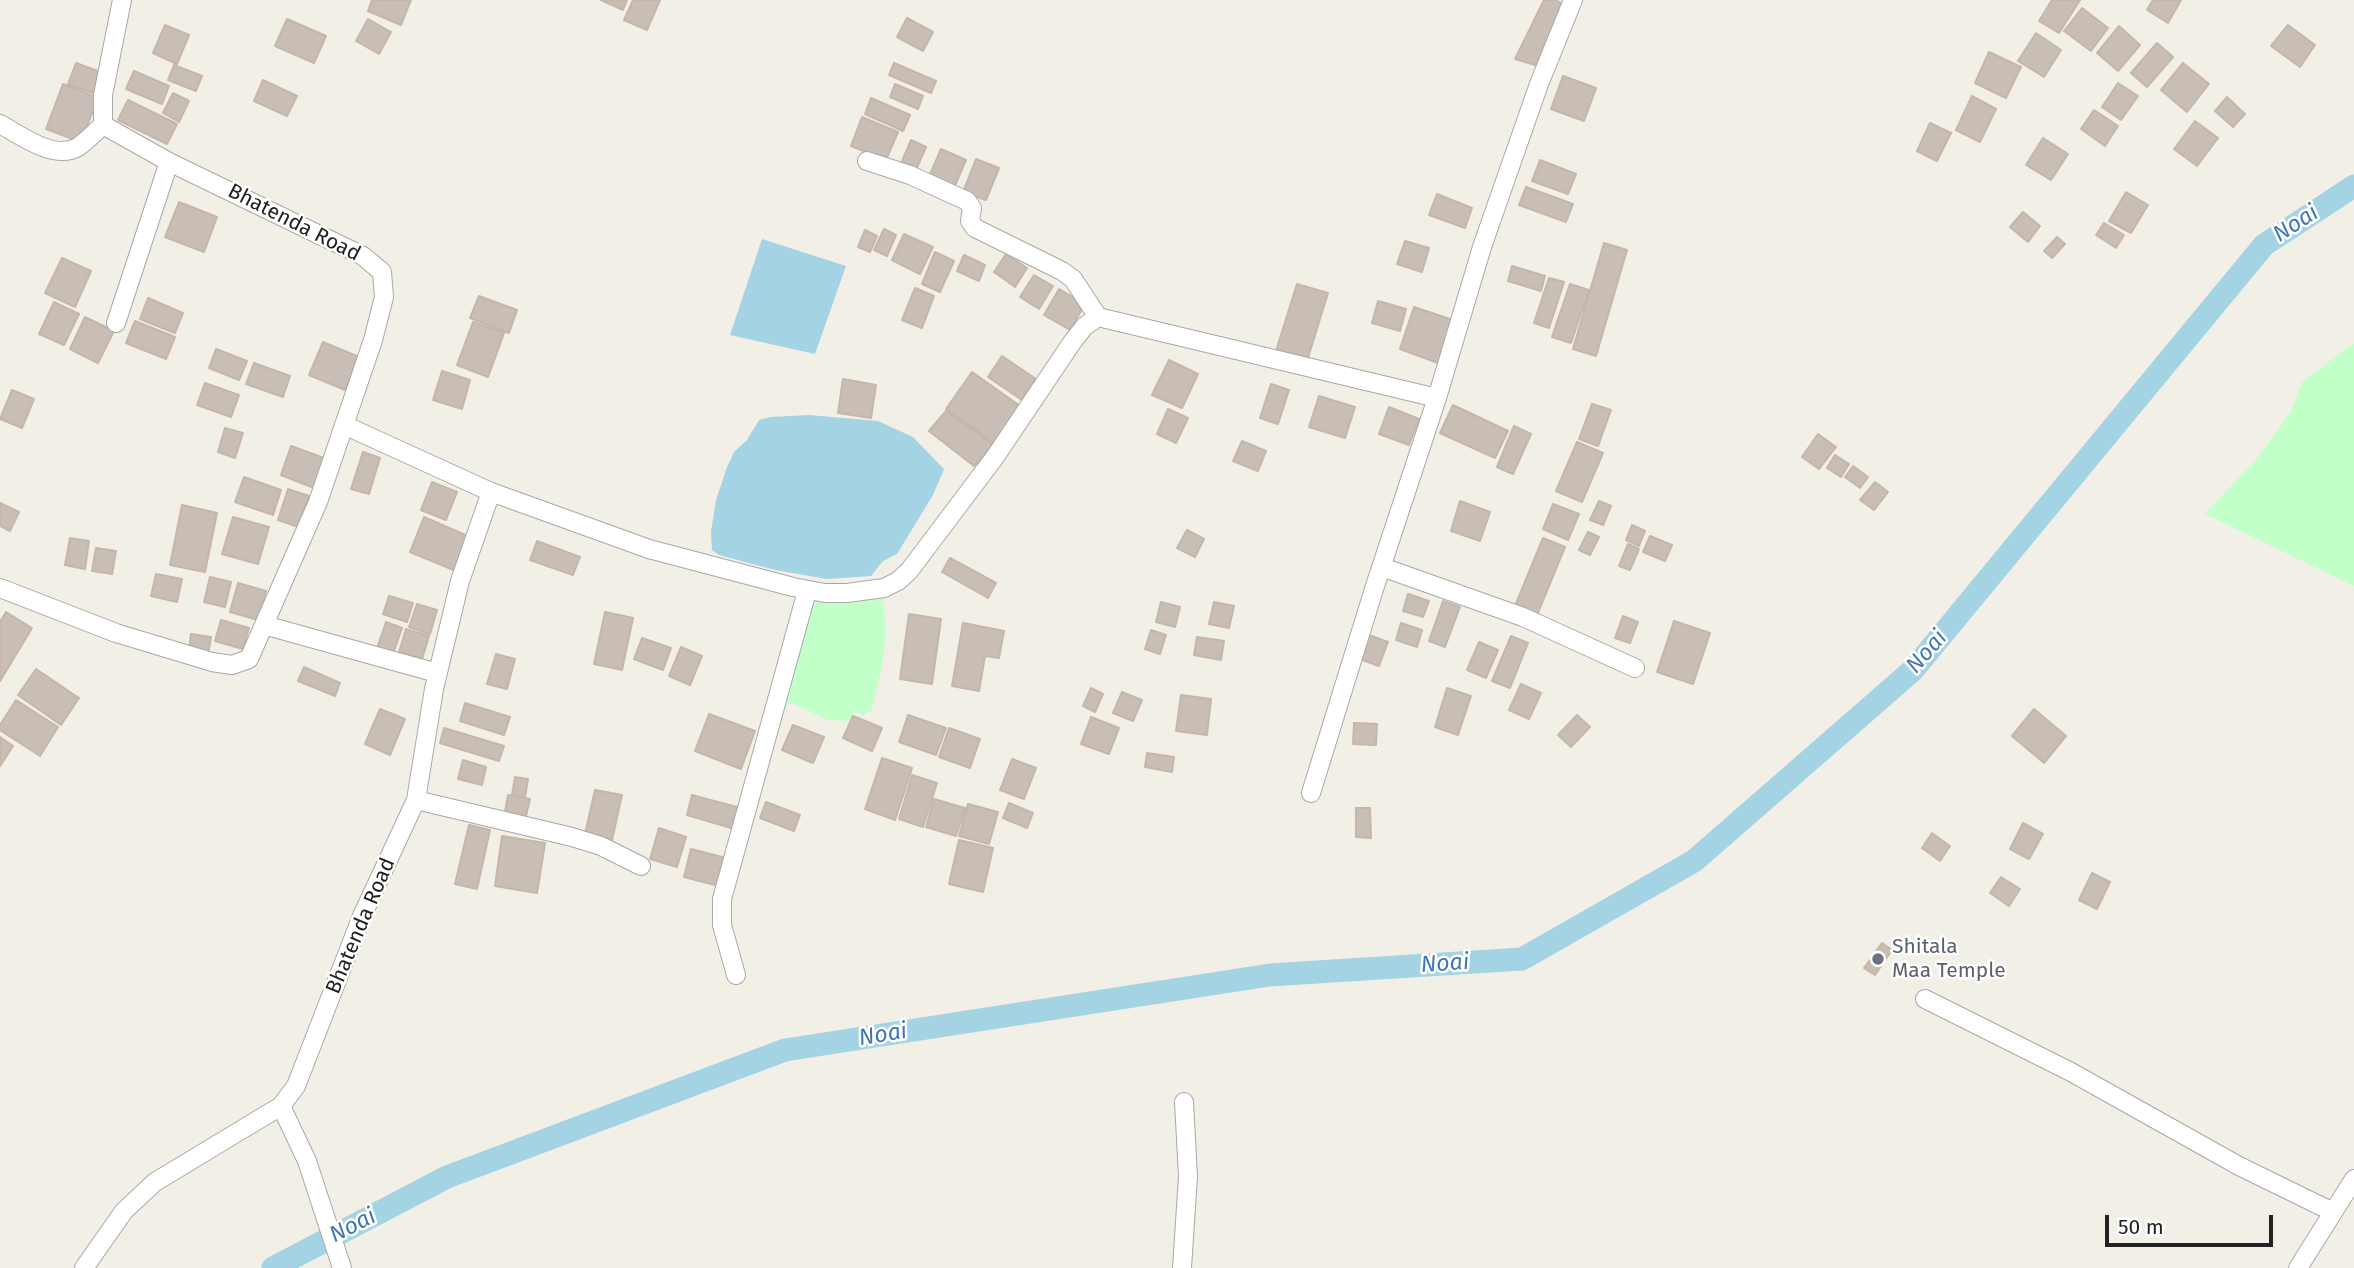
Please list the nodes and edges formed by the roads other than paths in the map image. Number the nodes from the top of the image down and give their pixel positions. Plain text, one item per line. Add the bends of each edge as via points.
1 (122, 0) edge
2 (1573, 0) edge
3 (0, 124) edge
4 (103, 125) junction
5 (867, 161) dead end
6 (169, 162) junction
7 (1098, 317) junction
8 (116, 323) dead end
9 (1437, 398) junction
10 (344, 425) junction
11 (491, 492) junction
12 (1382, 567) junction
13 (0, 588) edge
14 (807, 591) junction
15 (264, 625) junction
16 (1635, 668) dead end
17 (438, 673) junction
18 (1311, 793) dead end
19 (416, 800) junction
20 (641, 866) dead end
21 (736, 975) dead end
22 (1925, 999) dead end
23 (1184, 1102) dead end
24 (281, 1106) junction
25 (2354, 1179) edge
26 (2333, 1212) junction
27 (85, 1268) edge
28 (342, 1268) edge
29 (1182, 1268) edge
30 (2298, 1268) edge

1 - 4 street via 103,95
2 - 9 street via 1482,247
3 - 4 street via 34,143 63,150 76,148
4 - 6 street, Bhatenda Road
5 - 7 street via 967,201 975,228 1062,271 1078,285
6 - 8 street
6 - 10 street, Bhatenda Road via 363,256 382,272 384,297
7 - 9 street
7 - 14 street via 1073,341 995,457 909,571 884,588 847,593
9 - 12 street
10 - 11 street
10 - 15 street, Bhatenda Road via 318,502
11 - 14 street via 649,549
11 - 17 street, Bhatenda Road via 460,581
12 - 16 street via 1523,617
12 - 18 street
13 - 15 street, Bhatenda Road via 116,633 232,665 249,659
14 - 21 street via 722,899 722,925
15 - 17 street
17 - 19 street, Bhatenda Road
19 - 20 street via 572,837
19 - 24 street, Bhatenda Road via 362,916 296,1086
22 - 26 street
23 - 29 street via 1188,1175
24 - 27 street, Bhatenda Road via 155,1182 124,1211
24 - 28 street via 307,1161
25 - 26 street
26 - 30 street

